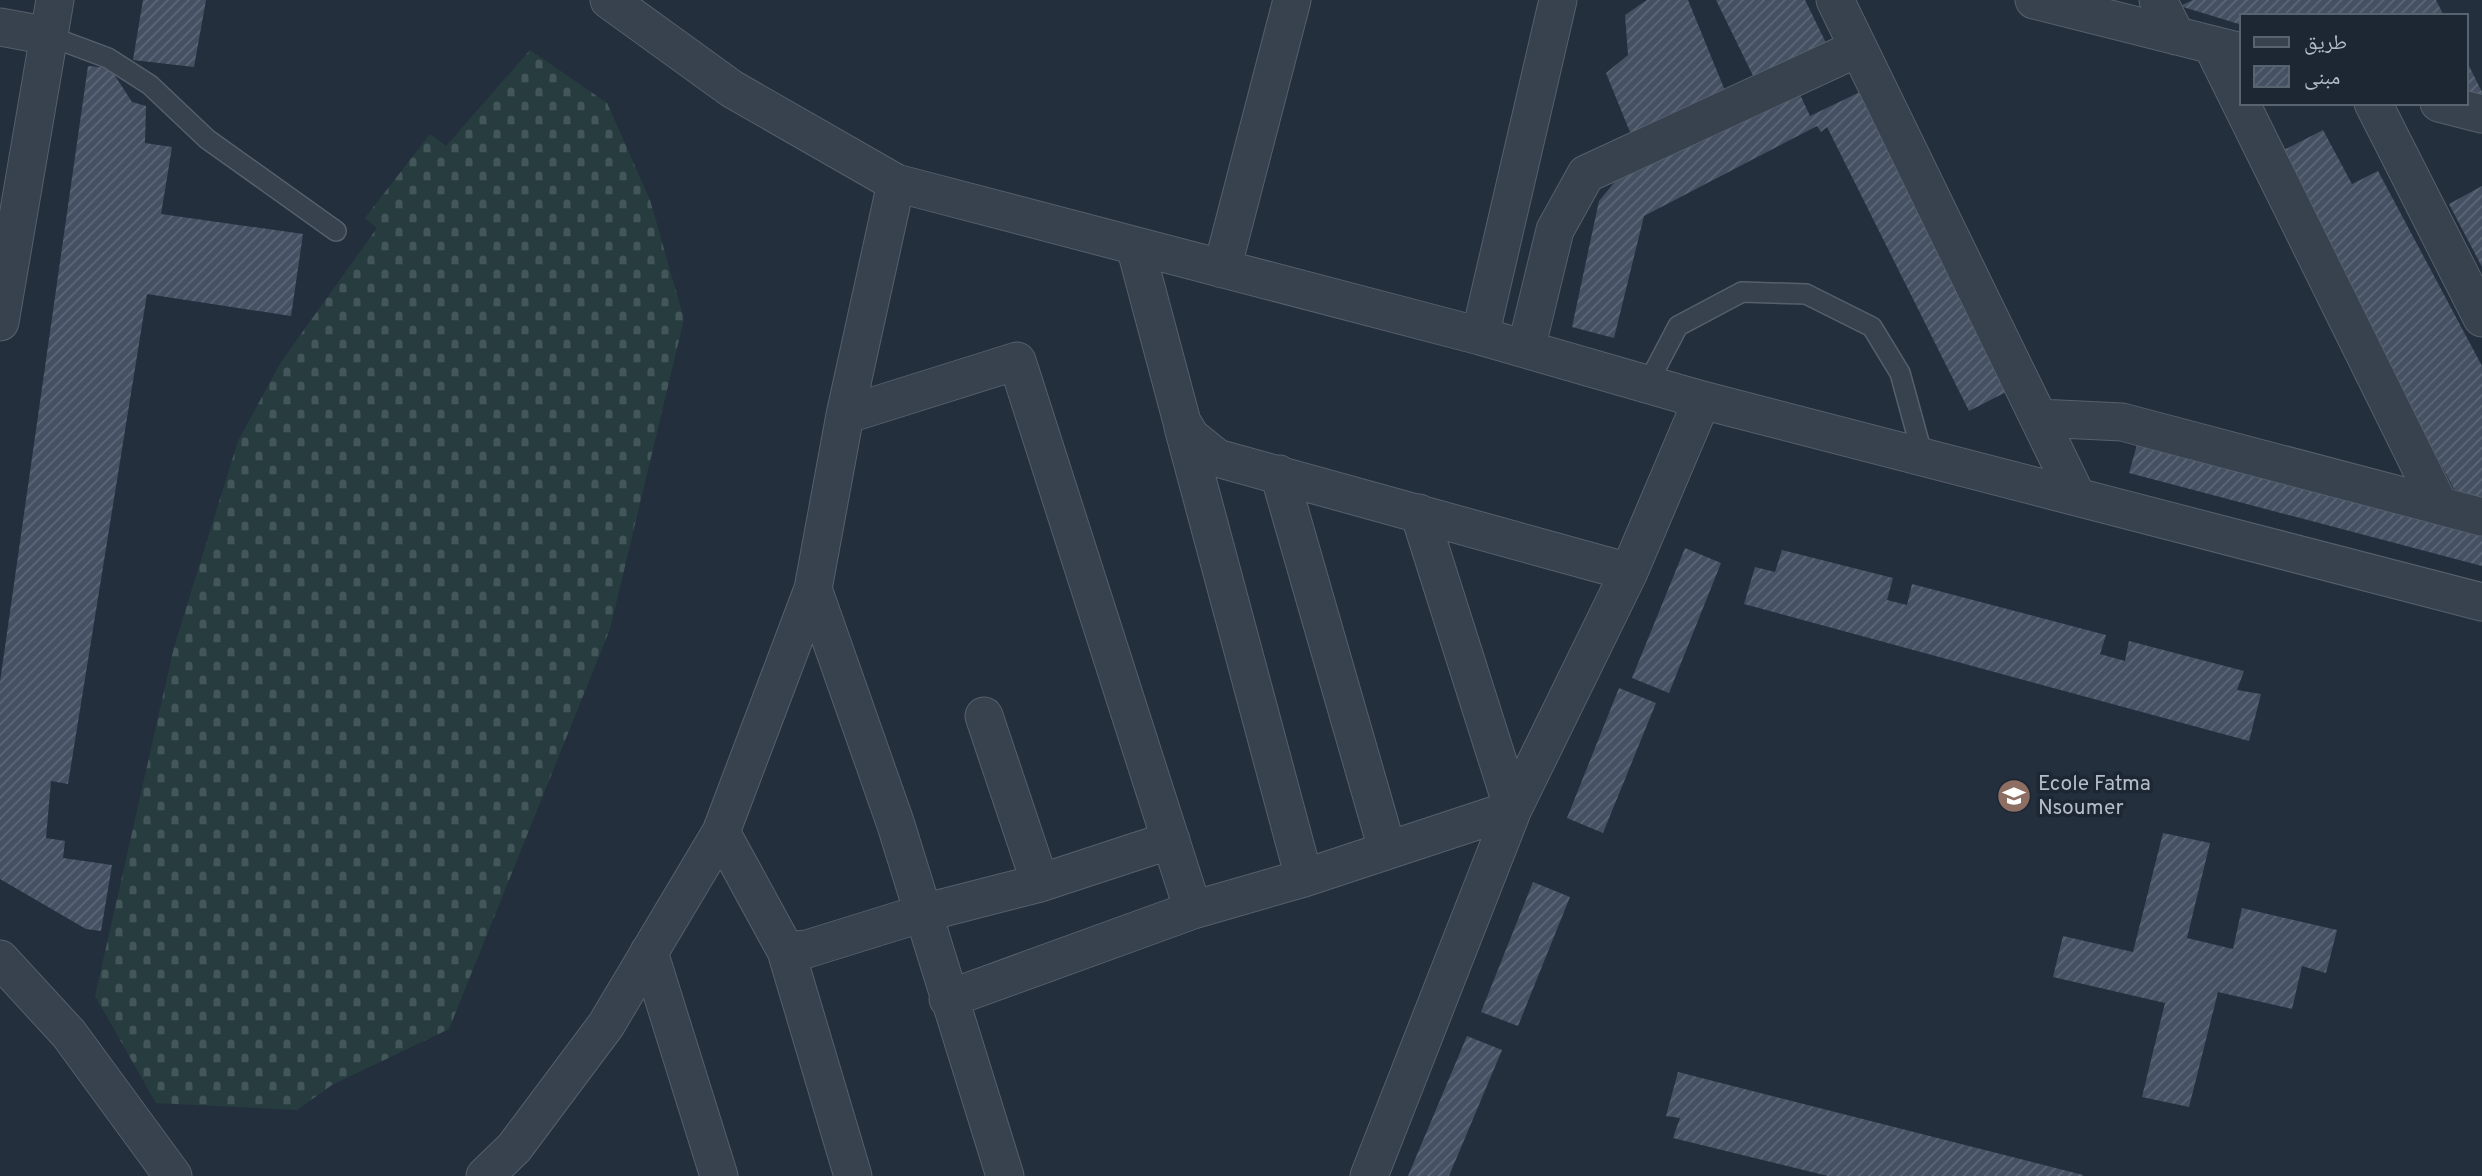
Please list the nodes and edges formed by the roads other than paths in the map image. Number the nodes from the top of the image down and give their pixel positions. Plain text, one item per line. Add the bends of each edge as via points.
1 (55, 0) edge
2 (609, 0) edge
3 (1292, 0) edge
4 (1558, 0) edge
5 (1835, 0) edge
6 (2034, 0) edge
7 (2158, 0) edge
8 (0, 27) edge
9 (49, 36) junction
10 (2176, 36) junction
11 (1858, 48) junction
12 (2227, 49) edge
13 (2240, 77) edge
14 (2253, 105) edge
15 (2373, 105) edge
16 (2448, 105) edge
17 (2482, 114) edge
18 (896, 183) junction
19 (336, 232) dead end
20 (1135, 246) junction
21 (1222, 269) junction
22 (2482, 318) edge
23 (0, 323) edge
24 (1480, 336) junction
25 (1526, 349) junction
26 (1647, 385) junction
27 (1702, 400) junction
28 (845, 415) junction
29 (2039, 418) junction
30 (1182, 422) junction
31 (1923, 457) junction
32 (1279, 474) junction
33 (2077, 497) junction
34 (2438, 505) junction
35 (1419, 513) junction
36 (2482, 517) edge
37 (1629, 572) junction
38 (813, 589) junction
39 (2482, 601) edge
40 (984, 716) dead end
41 (1513, 809) junction
42 (721, 832) junction
43 (1171, 840) junction
44 (1387, 849) junction
45 (1304, 878) junction
46 (1041, 883) junction
47 (1193, 910) junction
48 (923, 913) junction
49 (786, 951) junction
50 (649, 952) junction
51 (0, 959) edge
52 (948, 999) junction
53 (173, 1176) edge
54 (485, 1176) edge
55 (719, 1176) edge
56 (853, 1176) edge
57 (1005, 1176) edge
58 (1369, 1176) edge

1 - 9 street
2 - 18 street via 732,89
3 - 21 street
4 - 24 street
5 - 11 street
6 - 10 street
7 - 10 street
8 - 9 street
9 - 19 lane via 108,58 150,85 207,139
9 - 23 street
10 - 12 street
11 - 25 street via 1586,174 1555,230
11 - 29 street
12 - 13 street
14 - 34 street
15 - 22 street
16 - 17 street
18 - 20 street
18 - 28 street
20 - 21 street
20 - 30 street
21 - 24 street
24 - 25 street
25 - 26 street
26 - 27 street
26 - 31 lane via 1678,326 1742,292 1806,294 1872,327 1900,373
27 - 31 street
27 - 37 street
28 - 38 street
28 - 43 street via 1017,361
29 - 33 street
29 - 34 street via 2122,422
30 - 32 street via 1191,437 1217,458
30 - 45 street
31 - 33 street
32 - 35 street
32 - 44 street
33 - 39 street
34 - 36 street
35 - 37 street
35 - 41 street
37 - 41 street
38 - 42 street
38 - 48 street
40 - 46 street
41 - 44 street
41 - 58 street
42 - 49 street
42 - 50 street
43 - 46 street
43 - 47 street
44 - 45 street
45 - 47 street
46 - 48 street
47 - 52 street
48 - 49 street via 807,949
48 - 52 street
49 - 56 street
50 - 54 street via 598,1036 514,1147
50 - 55 street
51 - 53 street via 69,1034
52 - 57 street

